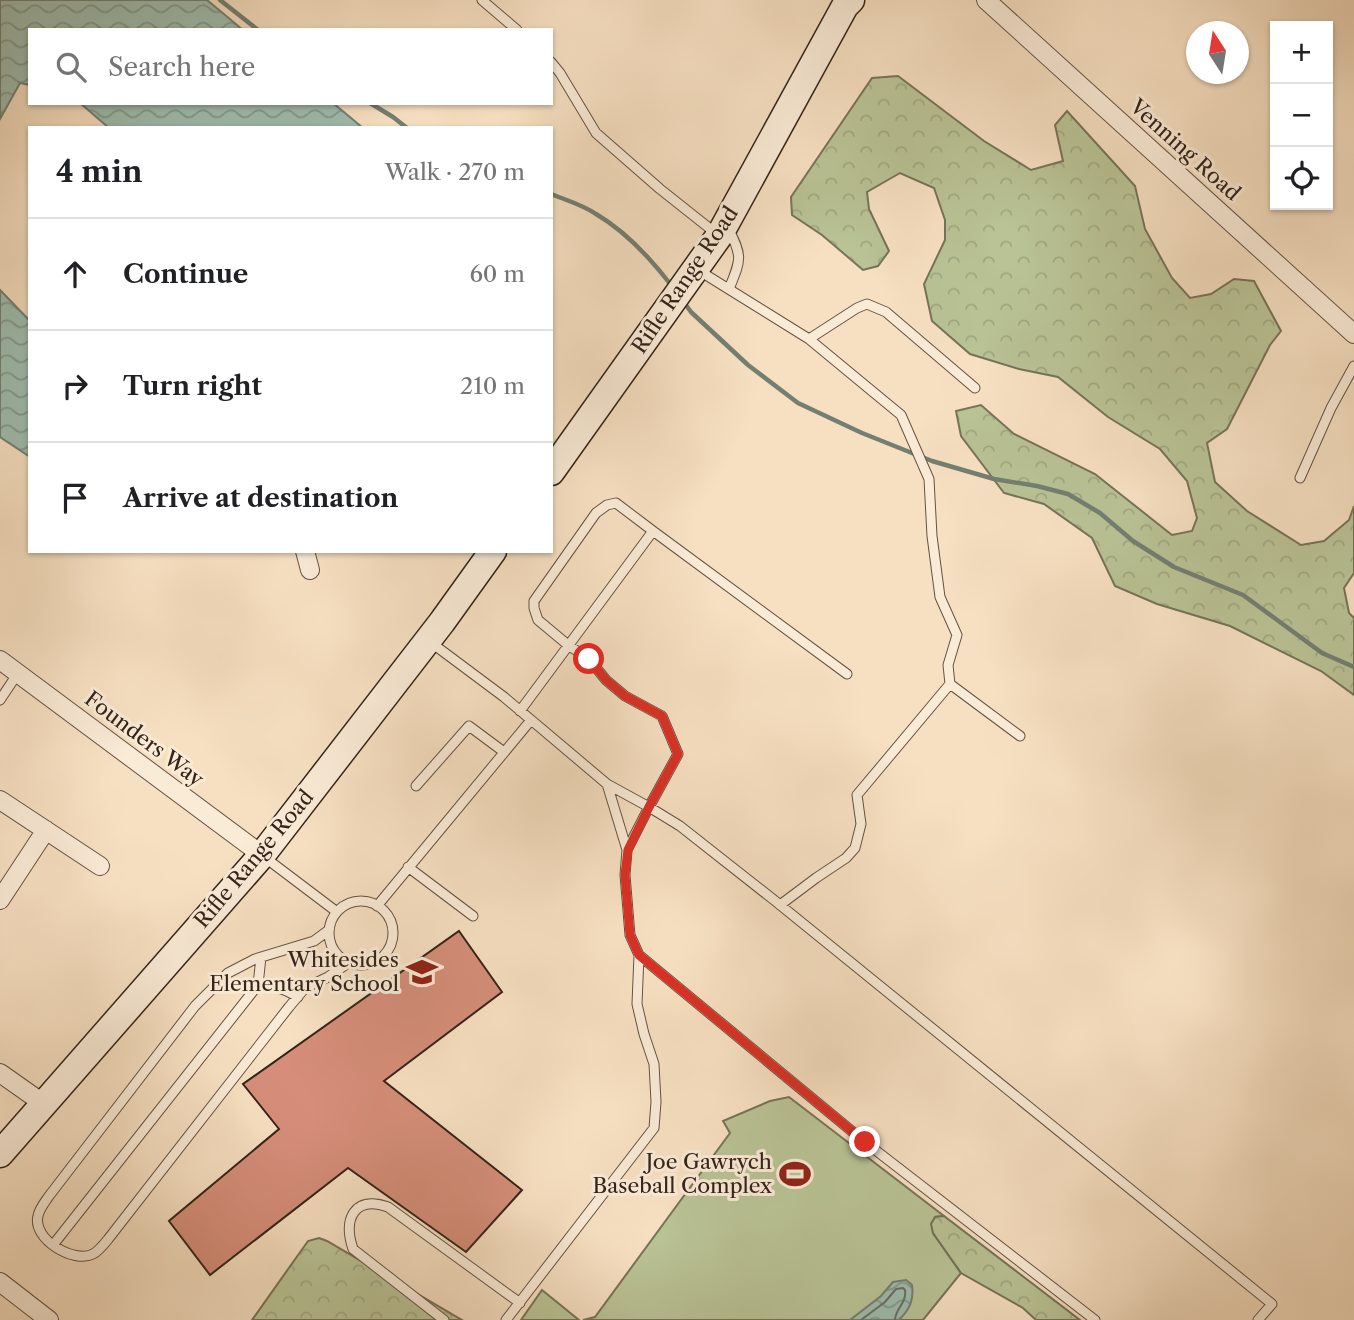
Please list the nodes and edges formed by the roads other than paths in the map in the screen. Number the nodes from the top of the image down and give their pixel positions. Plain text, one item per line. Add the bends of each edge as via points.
1 (482, 0) edge
2 (986, 0) edge
3 (848, 2) edge
4 (515, 28) edge
5 (553, 64) edge
6 (723, 229) junction
7 (696, 269) junction
8 (729, 289) junction
9 (1354, 334) edge
10 (809, 339) junction
11 (1354, 366) edge
12 (975, 388) dead end
13 (553, 469) edge
14 (1300, 478) dead end
15 (653, 531) junction
16 (306, 553) edge
17 (493, 553) edge
18 (310, 570) dead end
19 (428, 640) junction
20 (568, 645) junction
21 (0, 660) edge
22 (18, 673) junction
23 (847, 674) dead end
24 (950, 684) junction
25 (0, 700) edge
26 (520, 711) junction
27 (531, 720) junction
28 (1020, 736) dead end
29 (504, 752) junction
30 (607, 784) junction
31 (416, 786) dead end
32 (0, 800) edge
33 (649, 807) junction
34 (46, 830) junction
35 (628, 850) junction
36 (262, 855) junction
37 (100, 866) dead end
38 (408, 867) junction
39 (0, 900) edge
40 (780, 905) junction
41 (377, 906) junction
42 (337, 912) junction
43 (473, 916) dead end
44 (329, 930) junction
45 (639, 955) junction
46 (261, 957) junction
47 (348, 962) junction
48 (258, 985) junction
49 (298, 997) junction
50 (0, 1073) edge
51 (44, 1104) junction
52 (0, 1154) edge
53 (53, 1245) junction
54 (0, 1282) edge
55 (520, 1303) junction
56 (50, 1320) edge
57 (444, 1320) edge
58 (506, 1320) edge
59 (1095, 1320) edge
60 (1258, 1320) edge

1 - 4 lane
2 - 9 street, Venning Road
3 - 6 main road, Rifle Range Road
5 - 6 lane via 596,132 660,190
6 - 7 main road, Rifle Range Road
6 - 8 lane via 737,245 740,262
7 - 8 lane
7 - 13 main road, Rifle Range Road
8 - 10 lane
10 - 12 lane via 867,304 886,312
10 - 24 lane via 901,415 929,480 940,597 957,635 948,666
11 - 14 lane
15 - 20 lane
15 - 20 lane via 616,503 596,513 534,601 538,620
15 - 23 lane
16 - 18 street
17 - 19 main road, Rifle Range Road
19 - 26 lane
19 - 36 main road, Rifle Range Road
20 - 26 lane
20 - 33 lane via 589,659 625,696 662,716 678,754
21 - 22 street, Founders Way
22 - 25 lane
22 - 36 street, Founders Way
24 - 28 lane
24 - 40 lane via 856,795 861,824 855,848
26 - 27 lane
27 - 29 lane
27 - 30 lane
29 - 31 lane via 469,726
29 - 38 lane
30 - 33 lane
30 - 35 lane
32 - 34 street
33 - 35 lane
33 - 40 lane
34 - 37 street
34 - 39 street
35 - 45 lane via 625,875 630,935
36 - 42 lane
36 - 51 main road, Rifle Range Road
38 - 41 lane
38 - 43 lane
40 - 60 lane via 1272,1304
41 - 42 lane via 355,902
41 - 47 lane via 391,922 393,932 386,953 368,964
42 - 44 lane
44 - 46 lane via 314,941
44 - 47 lane via 333,950
45 - 55 lane via 637,1004 654,1064 654,1128
45 - 59 lane via 865,1142
46 - 48 lane
46 - 53 lane via 228,973 195,1006 48,1196 38,1225
47 - 49 lane
48 - 49 lane via 272,985
48 - 53 lane
49 - 53 lane via 94,1254 79,1257
50 - 51 street
51 - 52 main road, Rifle Range Road
54 - 56 street
55 - 57 lane via 388,1207 363,1205 348,1225 353,1248
55 - 58 lane

